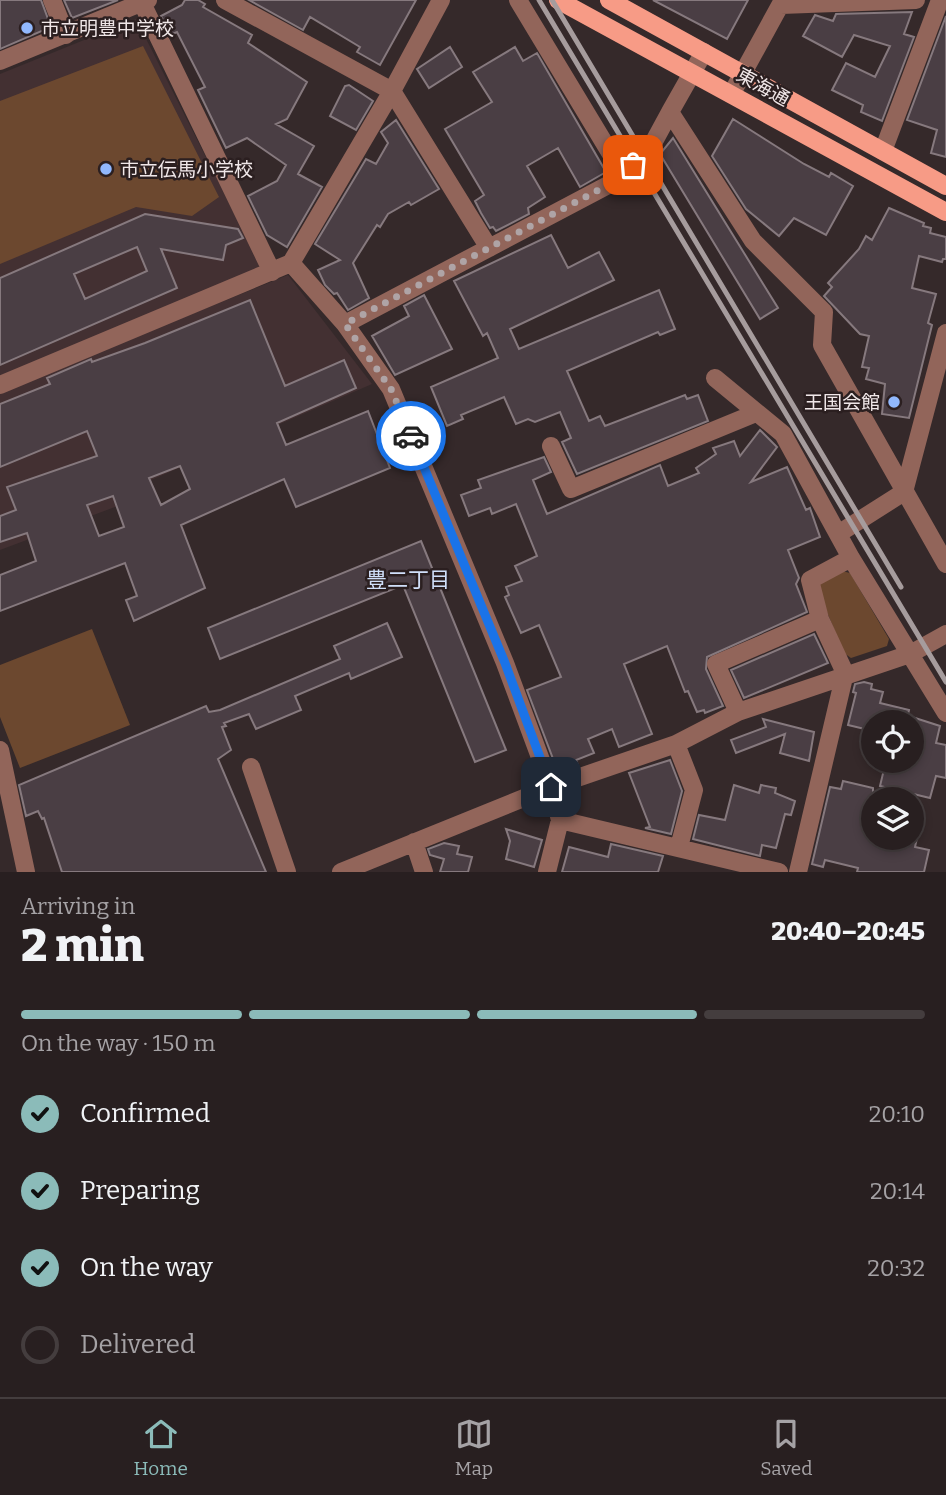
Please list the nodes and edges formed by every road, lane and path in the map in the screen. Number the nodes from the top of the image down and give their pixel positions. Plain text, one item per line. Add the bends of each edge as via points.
1 (52, 0) edge
2 (225, 0) edge
3 (441, 0) edge
4 (518, 0) edge
5 (558, 0) edge
6 (610, 0) edge
7 (916, 0) edge
8 (940, 0) edge
9 (145, 2) edge
10 (782, 2) edge
11 (66, 35) junction
12 (704, 52) junction
13 (0, 61) edge
14 (693, 72) junction
15 (743, 73) junction
16 (392, 91) junction
17 (732, 93) junction
18 (670, 112) junction
19 (883, 151) junction
20 (622, 174) junction
21 (946, 186) edge
22 (946, 212) edge
23 (489, 248) junction
24 (291, 263) junction
25 (272, 272) junction
26 (345, 324) junction
27 (946, 333) edge
28 (715, 378) dead end
29 (0, 385) edge
30 (756, 413) junction
31 (551, 446) dead end
32 (904, 492) junction
33 (838, 534) junction
34 (851, 558) junction
35 (946, 564) edge
36 (820, 618) junction
37 (946, 634) edge
38 (910, 654) junction
39 (845, 673) junction
40 (738, 712) junction
41 (946, 713) edge
42 (676, 744) junction
43 (0, 750) edge
44 (251, 766) dead end
45 (551, 787) junction
46 (6, 808) edge
47 (560, 820) junction
48 (414, 842) junction
49 (679, 847) junction
50 (26, 872) edge
51 (287, 872) edge
52 (341, 872) edge
53 (424, 872) edge
54 (547, 872) edge
55 (779, 872) edge
56 (798, 872) edge

1 - 11 street
2 - 16 street
3 - 16 street
4 - 20 street
5 - 14 main road, 東海通
6 - 12 main road, 東海通
7 - 10 street
8 - 19 street
9 - 11 street
9 - 25 street
10 - 15 street
11 - 13 street
12 - 14 street
12 - 15 main road, 東海通
14 - 17 main road, 東海通
14 - 18 street
15 - 17 street
15 - 19 main road, 東海通
16 - 23 street
16 - 24 street
17 - 22 main road, 東海通
18 - 20 street via 651,147
18 - 32 street via 753,242 824,312 822,345
19 - 21 main road, 東海通
20 - 23 street
23 - 26 street
24 - 25 street
24 - 26 street
25 - 29 street
26 - 45 street via 391,389 505,663
27 - 32 street
28 - 30 street
30 - 31 street via 571,489
30 - 33 street via 783,434
32 - 33 street
32 - 35 street
33 - 34 street
34 - 36 street via 810,580
34 - 38 street
36 - 39 street
36 - 40 street via 716,664
37 - 38 street
38 - 39 street
38 - 41 street
39 - 40 street
39 - 56 street
40 - 42 street
42 - 45 street
42 - 49 street via 694,790
43 - 46 street
44 - 51 street
45 - 47 street
45 - 48 street
46 - 50 street
47 - 49 street
47 - 54 street
48 - 52 street
48 - 53 street
49 - 55 street

